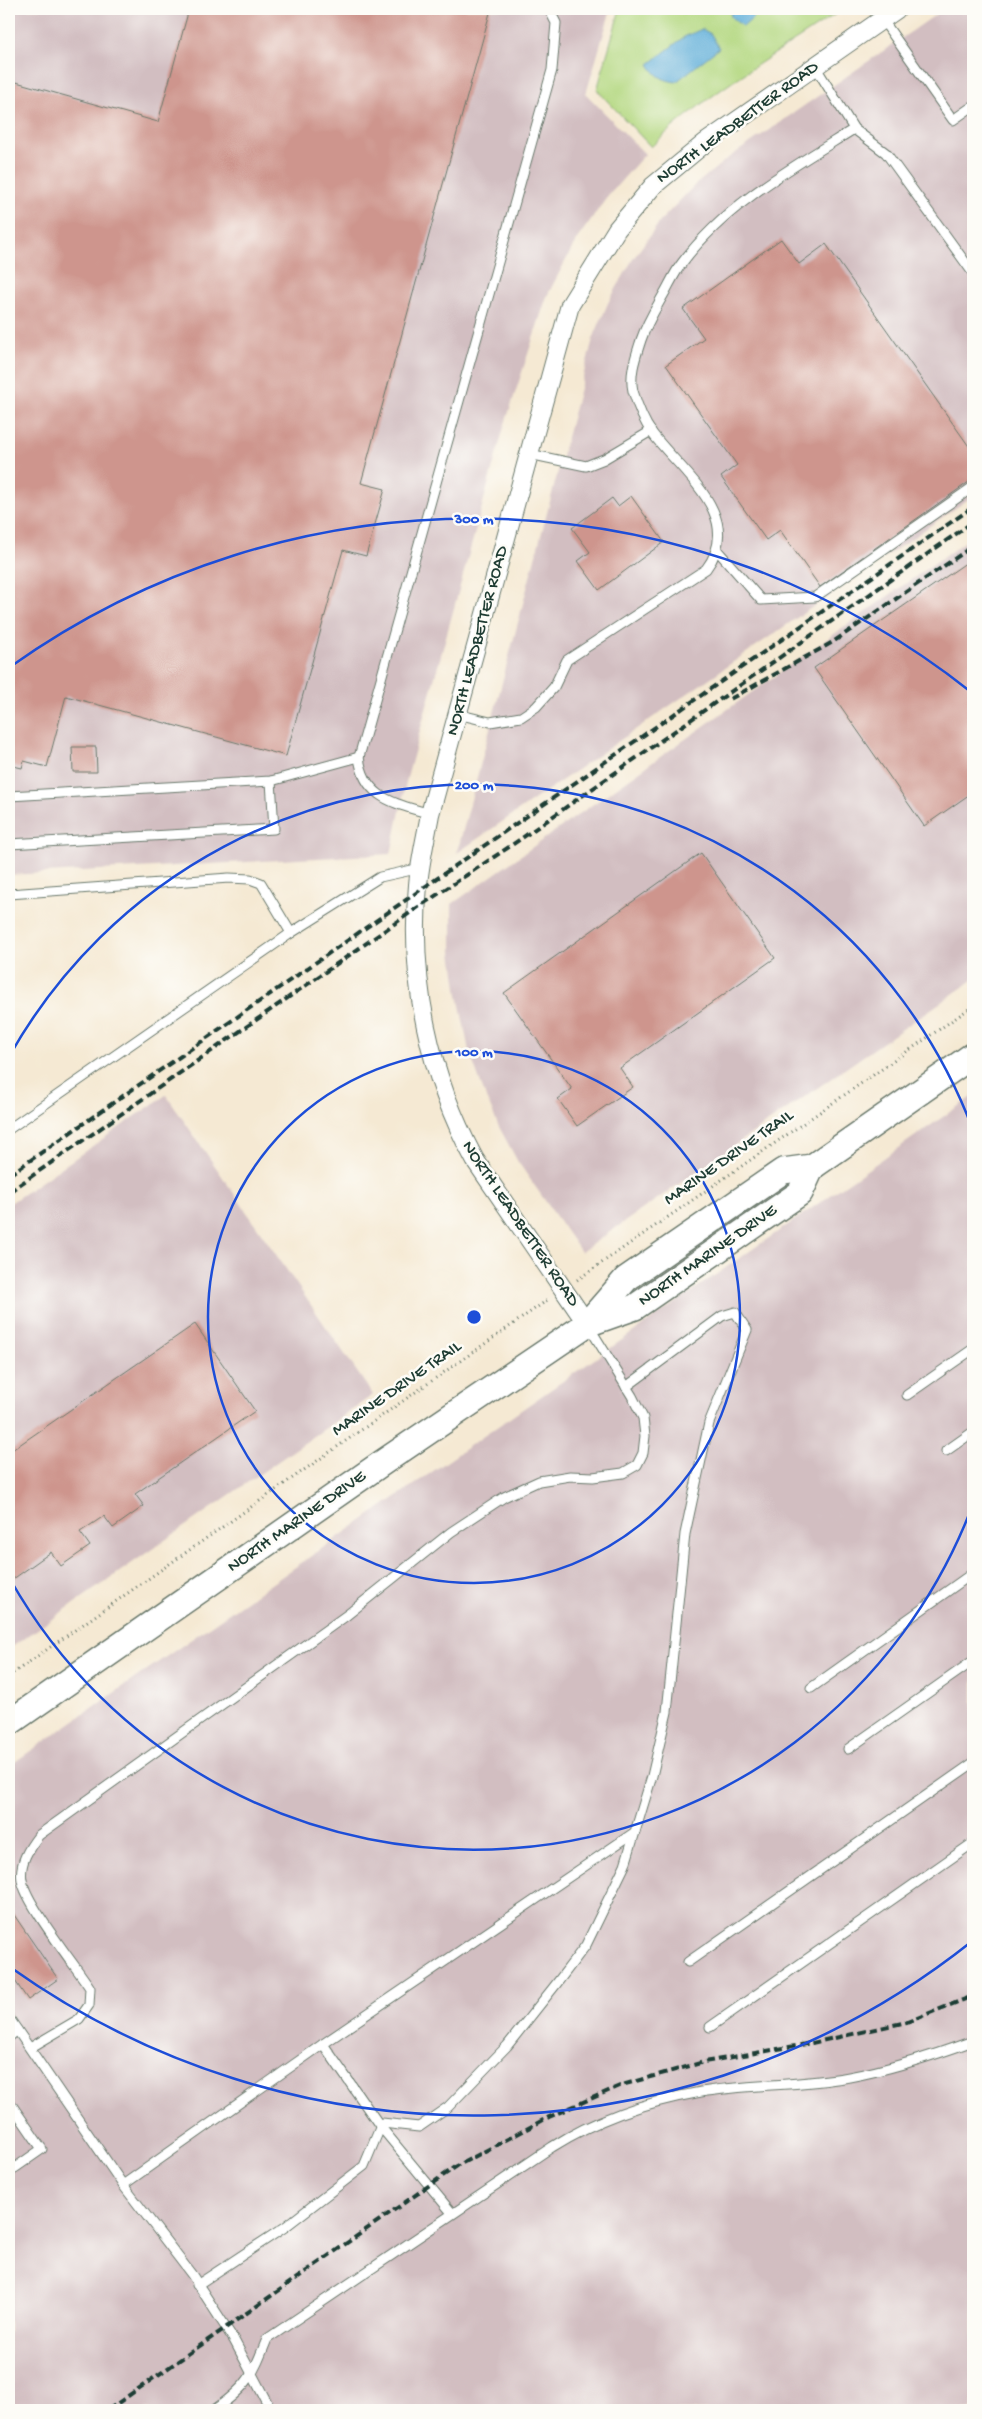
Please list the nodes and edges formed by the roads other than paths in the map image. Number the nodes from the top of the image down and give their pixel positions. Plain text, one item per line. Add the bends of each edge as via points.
1 (550, 9) edge
2 (897, 9) edge
3 (882, 19) junction
4 (815, 66) junction
5 (973, 106) edge
6 (854, 129) junction
7 (973, 273) edge
8 (651, 431) junction
9 (529, 454) junction
10 (973, 487) edge
11 (717, 550) junction
12 (457, 714) junction
13 (359, 757) junction
14 (271, 781) junction
15 (9, 796) edge
16 (430, 814) junction
17 (9, 844) edge
18 (421, 868) junction
19 (9, 894) edge
20 (291, 933) junction
21 (973, 1055) edge
22 (9, 1129) edge
23 (587, 1324) junction
24 (973, 1349) edge
25 (626, 1387) junction
26 (907, 1395) dead end
27 (973, 1432) edge
28 (946, 1451) dead end
29 (973, 1573) edge
30 (973, 1661) edge
31 (811, 1688) dead end
32 (9, 1723) edge
33 (848, 1749) dead end
34 (973, 1763) edge
35 (635, 1832) junction
36 (973, 1843) edge
37 (688, 1962) dead end
38 (9, 2018) edge
39 (710, 2027) dead end
40 (17, 2030) junction
41 (9, 2037) edge
42 (973, 2041) edge
43 (323, 2044) junction
44 (30, 2048) junction
45 (9, 2101) edge
46 (380, 2126) junction
47 (9, 2172) edge
48 (123, 2185) junction
49 (452, 2213) junction
50 (198, 2285) junction
51 (253, 2374) junction
52 (214, 2410) edge
53 (271, 2410) edge

1 - 13 lane via 556,23 552,70
2 - 3 street, NORTH LEADBETTER ROAD
3 - 4 street, NORTH LEADBETTER ROAD
3 - 5 lane via 953,120
4 - 6 lane
4 - 9 street, NORTH LEADBETTER ROAD via 705,143 652,186 617,229 570,305
6 - 7 lane via 886,153
6 - 8 lane via 725,216 681,264 646,325 633,368 633,390
8 - 9 lane via 586,466
8 - 11 lane via 710,501 720,538
9 - 12 street, NORTH LEADBETTER ROAD
10 - 11 lane via 815,597 761,600
11 - 12 lane via 706,569 567,660 554,687 536,707 521,717 490,722
12 - 16 street, NORTH LEADBETTER ROAD
13 - 14 lane
13 - 16 lane via 364,779 375,792 388,800
14 - 15 lane
14 - 17 lane via 274,829
16 - 18 street, NORTH LEADBETTER ROAD
18 - 20 lane via 380,877
18 - 23 street, NORTH LEADBETTER ROAD via 415,940 417,971 420,1000 443,1090 475,1160
19 - 20 lane via 222,878 250,879 261,882
20 - 22 lane
21 - 23 main road, NORTH MARINE DRIVE via 812,1167 800,1193 635,1307
23 - 25 lane
23 - 32 main road, NORTH MARINE DRIVE
24 - 26 lane
25 - 35 lane via 722,1316 735,1312 747,1330 709,1423 685,1534 667,1712
25 - 44 lane via 643,1418 643,1453 637,1465 623,1472 540,1481 504,1497 451,1532 339,1621 39,1835 28,1849 22,1881 29,1899 90,1988 89,2005 79,2019
27 - 28 lane
29 - 31 lane
30 - 33 lane
34 - 37 lane
35 - 43 lane
35 - 46 lane via 625,1865 586,1945 507,2046 448,2107 419,2127 382,2123
36 - 39 lane
38 - 40 lane
40 - 41 lane
40 - 44 lane
42 - 49 lane via 917,2061 849,2077 701,2092 604,2119 557,2144
43 - 46 lane
43 - 48 lane
44 - 48 lane
45 - 47 lane via 42,2149
46 - 49 lane
46 - 50 lane via 364,2166 285,2227
48 - 50 lane
49 - 51 lane via 267,2339
50 - 51 lane
51 - 52 lane via 236,2394
51 - 53 lane

